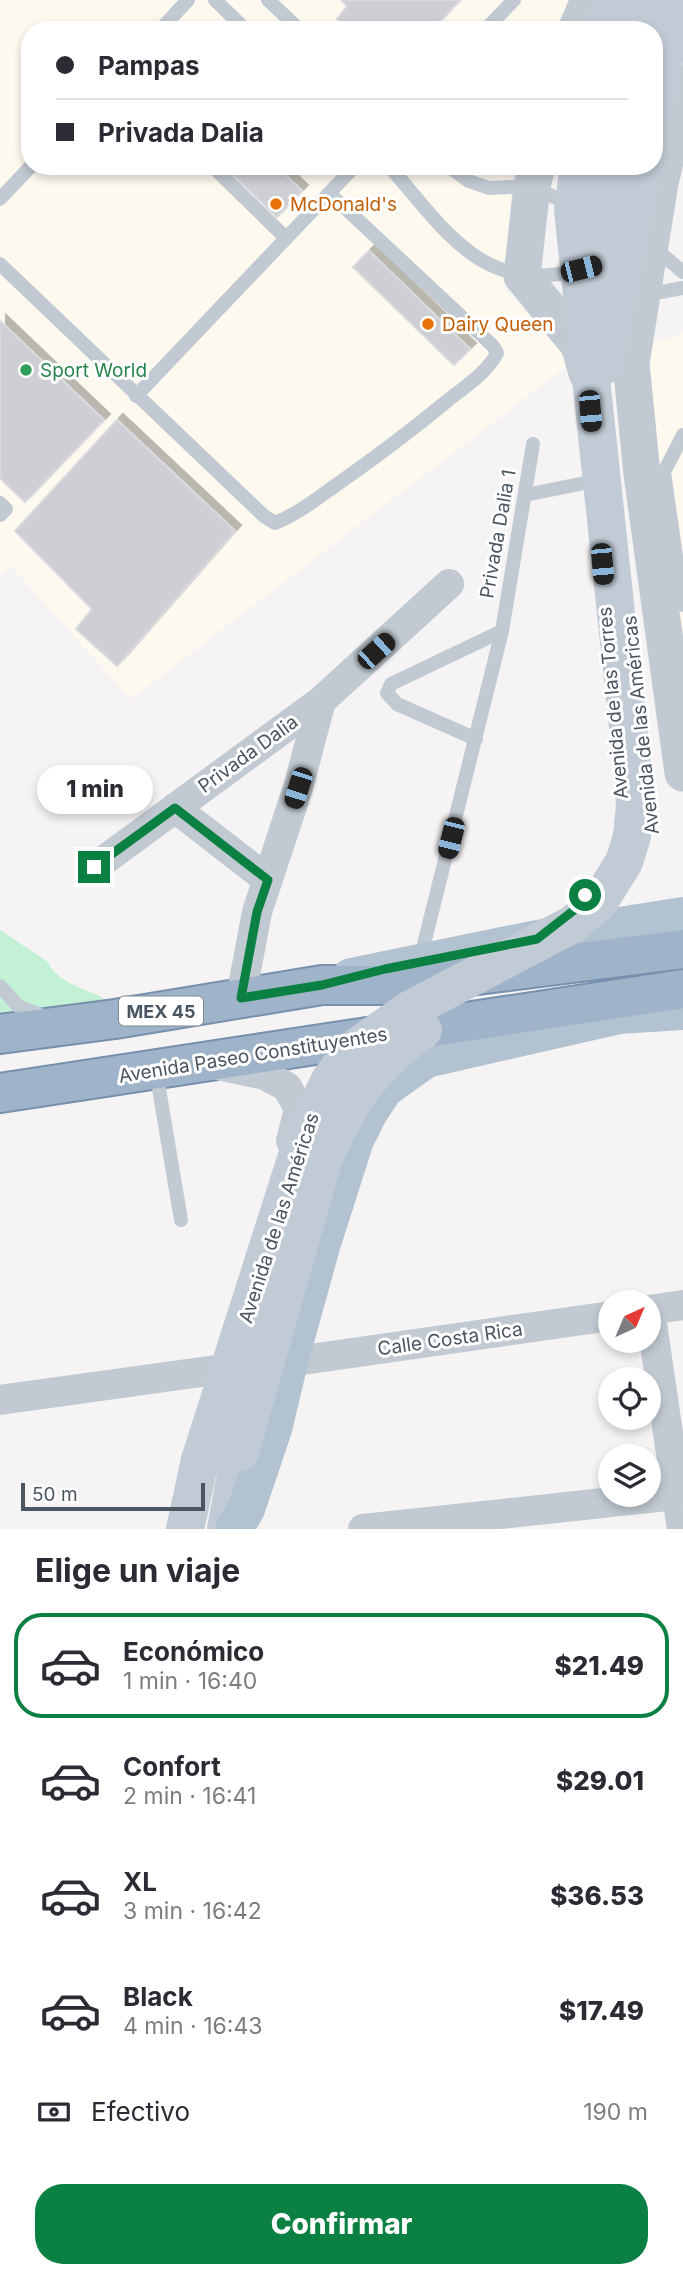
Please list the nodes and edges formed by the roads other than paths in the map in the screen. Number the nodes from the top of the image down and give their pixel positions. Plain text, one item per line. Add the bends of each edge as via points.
1 (188, 0) edge
2 (215, 0) edge
3 (268, 0) edge
4 (514, 0) edge
5 (589, 0) edge
6 (648, 13) edge
7 (168, 21) edge
8 (237, 21) edge
9 (290, 21) edge
10 (494, 21) edge
11 (580, 21) edge
12 (626, 21) edge
13 (683, 83) edge
14 (663, 170) edge
15 (23, 175) edge
16 (221, 175) edge
17 (346, 175) edge
18 (396, 175) edge
19 (461, 175) edge
20 (578, 175) edge
21 (603, 175) edge
22 (621, 175) edge
23 (641, 175) edge
24 (662, 175) edge
25 (535, 176) edge
26 (329, 193) junction
27 (0, 199) edge
28 (286, 238) junction
29 (649, 243) junction
30 (0, 264) edge
31 (683, 272) edge
32 (522, 276) junction
33 (683, 288) edge
34 (640, 296) junction
35 (594, 370) junction
36 (135, 396) junction
37 (683, 435) edge
38 (533, 444) dead end
39 (653, 473) junction
40 (596, 481) junction
41 (525, 495) junction
42 (0, 503) edge
43 (0, 515) edge
44 (449, 584) dead end
45 (683, 604) edge
46 (502, 631) junction
47 (321, 701) junction
48 (476, 739) junction
49 (683, 773) edge
50 (175, 808) junction
51 (94, 867) dead end
52 (268, 880) junction
53 (683, 916) edge
54 (537, 939) junction
55 (683, 949) edge
56 (420, 961) junction
57 (322, 985) junction
58 (0, 986) edge
59 (683, 989) edge
60 (241, 998) junction
61 (683, 1011) edge
62 (506, 1016) junction
63 (615, 1016) junction
64 (62, 1025) junction
65 (0, 1034) edge
66 (204, 1062) junction
67 (155, 1069) junction
68 (0, 1094) edge
69 (181, 1220) dead end
70 (258, 1243) junction
71 (322, 1243) junction
72 (683, 1305) edge
73 (662, 1308) edge
74 (598, 1318) edge
75 (656, 1353) edge
76 (289, 1362) junction
77 (216, 1370) junction
78 (0, 1400) edge
79 (676, 1495) junction
80 (172, 1529) edge
81 (185, 1529) edge
82 (226, 1529) edge
83 (233, 1529) edge
84 (363, 1529) edge
85 (682, 1529) edge

1 - 7 lane
2 - 8 lane
3 - 9 lane
4 - 10 lane
5 - 11 street
6 - 12 main road
13 - 14 street
15 - 27 lane
16 - 28 lane
17 - 26 lane
18 - 32 lane via 459,245 490,267
19 - 25 lane via 489,188
20 - 81 main road, Avenida de las Américas, bridge via 573,209 634,773 632,836 615,880 599,902 573,924 409,1010 361,1044 330,1080 305,1131 200,1460
21 - 35 main road, Avenida de las Américas, bridge
22 - 29 main road via 624,210
23 - 35 main road, bridge
24 - 29 street
25 - 29 lane
25 - 32 street
26 - 28 lane
26 - 36 lane via 493,346 494,359 414,428 275,523
28 - 36 lane
29 - 31 lane
29 - 32 lane via 603,264 560,275
29 - 34 street
30 - 36 lane
32 - 35 street, Avenida de las Torres via 571,334
33 - 34 lane
34 - 35 street via 610,327
34 - 39 street via 631,363
35 - 40 street, Avenida de las Torres
35 - 82 main road, Avenida de las Américas, bridge via 651,792 651,862 631,897 608,923 448,1013 398,1047 377,1067 342,1118 324,1157 240,1452
37 - 39 lane
38 - 41 lane, Privada Dalia 1
39 - 45 lane
39 - 49 street
40 - 41 lane
40 - 54 street, Avenida de las Torres via 622,813 617,837 596,880 573,911
41 - 46 lane, Privada Dalia 1
42 - 43 lane via 6,509
44 - 47 street, Privada Dalia
46 - 48 lane, Privada Dalia 1
46 - 48 lane via 391,684 387,693 397,704
47 - 50 street, Privada Dalia
47 - 52 street, Privada Dalia
48 - 56 lane, Privada Dalia 1
50 - 51 street, Privada Dalia
50 - 52 street, Privada Dalia
52 - 60 street, Privada Dalia via 257,912
53 - 54 main road, MEX 45
54 - 56 main road, MEX 45
55 - 57 highway, MEX 45 via 398,985
56 - 57 main road, MEX 45
57 - 60 highway, MEX 45
58 - 64 lane via 18,1006
59 - 62 highway, Avenida Paseo Constituyentes
60 - 64 highway, MEX 45
61 - 63 main road
62 - 63 main road
62 - 66 highway, Avenida Paseo Constituyentes
63 - 71 main road via 426,1059 401,1075 384,1089 355,1140
64 - 65 highway, MEX 45
66 - 67 highway, Avenida Paseo Constituyentes
66 - 70 street via 265,1074 287,1087 299,1109
67 - 68 highway, Avenida Paseo Constituyentes
67 - 69 lane
70 - 71 main road via 272,1232 299,1226
70 - 77 street
71 - 76 main road
72 - 73 street
74 - 76 street, Calle Costa Rica
75 - 79 street
76 - 83 main road via 273,1429 246,1509
77 - 78 street
77 - 80 street
79 - 84 street
79 - 85 street

